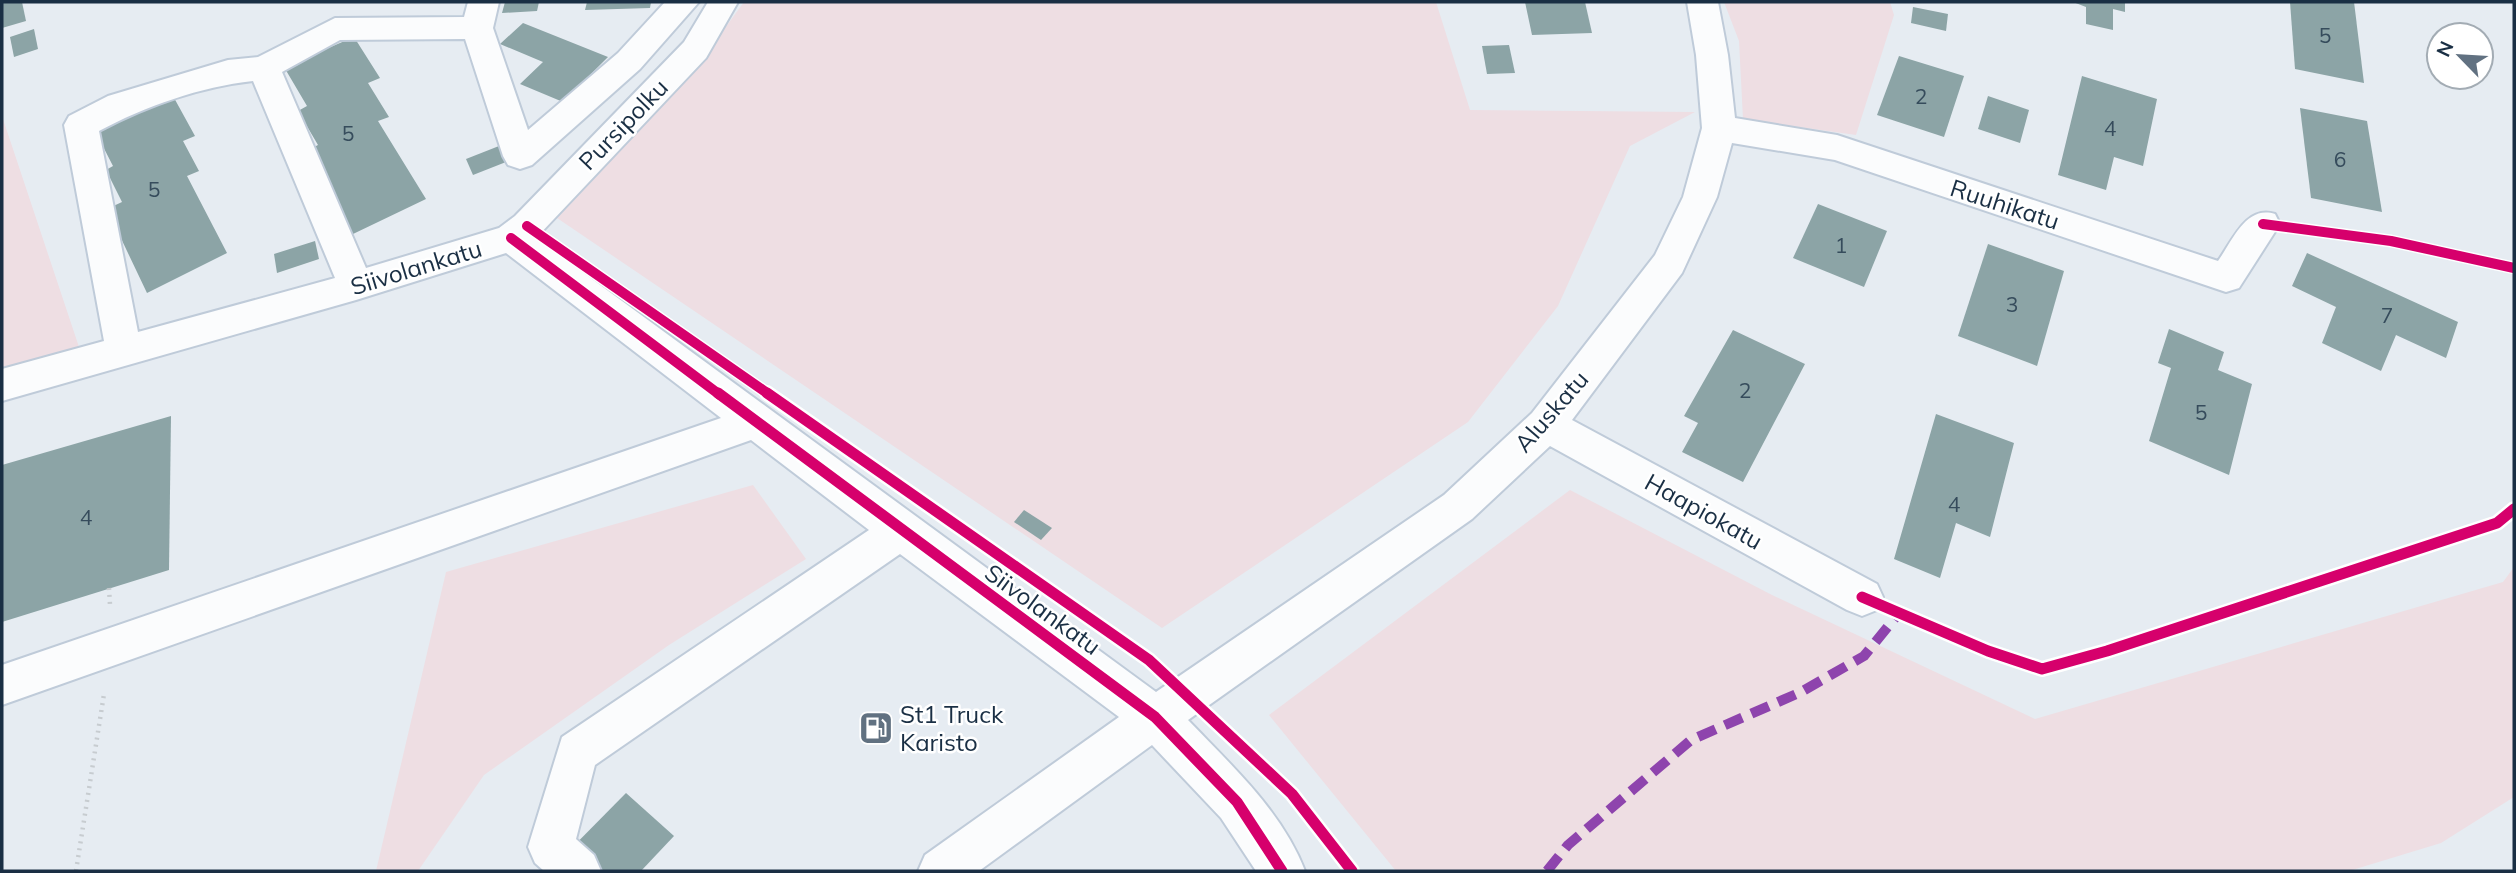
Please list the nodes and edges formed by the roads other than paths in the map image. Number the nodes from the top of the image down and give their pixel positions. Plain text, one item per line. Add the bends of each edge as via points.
1 (683, 2) edge
2 (723, 2) edge
3 (1702, 2) edge
4 (331, 15) edge
5 (480, 15) edge
6 (264, 68) junction
7 (1718, 128) junction
8 (520, 156) junction
9 (525, 225) junction
10 (2263, 225) dead end
11 (356, 286) junction
12 (124, 352) junction
13 (2, 385) edge
14 (756, 422) junction
15 (1546, 425) junction
16 (901, 531) junction
17 (1862, 597) dead end
18 (2, 685) edge
19 (1155, 717) junction
20 (578, 871) edge
21 (942, 871) edge
22 (1282, 871) edge

1 - 8 street via 629,61
2 - 9 street, Pursipolku via 695,50
3 - 7 street, Aluskatu
4 - 5 street
4 - 6 street
5 - 8 street
6 - 11 street
6 - 12 street via 228,72 163,91 81,125
7 - 10 street, Ruuhikatu via 1837,148 2226,278
7 - 15 street, Aluskatu via 1700,197 1669,263
8 - 9 street
9 - 11 street, Siivolankatu
9 - 14 street, Siivolankatu
11 - 12 street, Siivolankatu
12 - 13 street, Siivolankatu
14 - 16 street, Siivolankatu
14 - 18 street
15 - 17 street, Haapiokatu
15 - 19 street, Aluskatu via 1458,507
16 - 19 street, Siivolankatu
16 - 20 street via 577,752 551,847
19 - 21 street, Aluskatu
19 - 22 street, Siivolankatu via 1237,802

